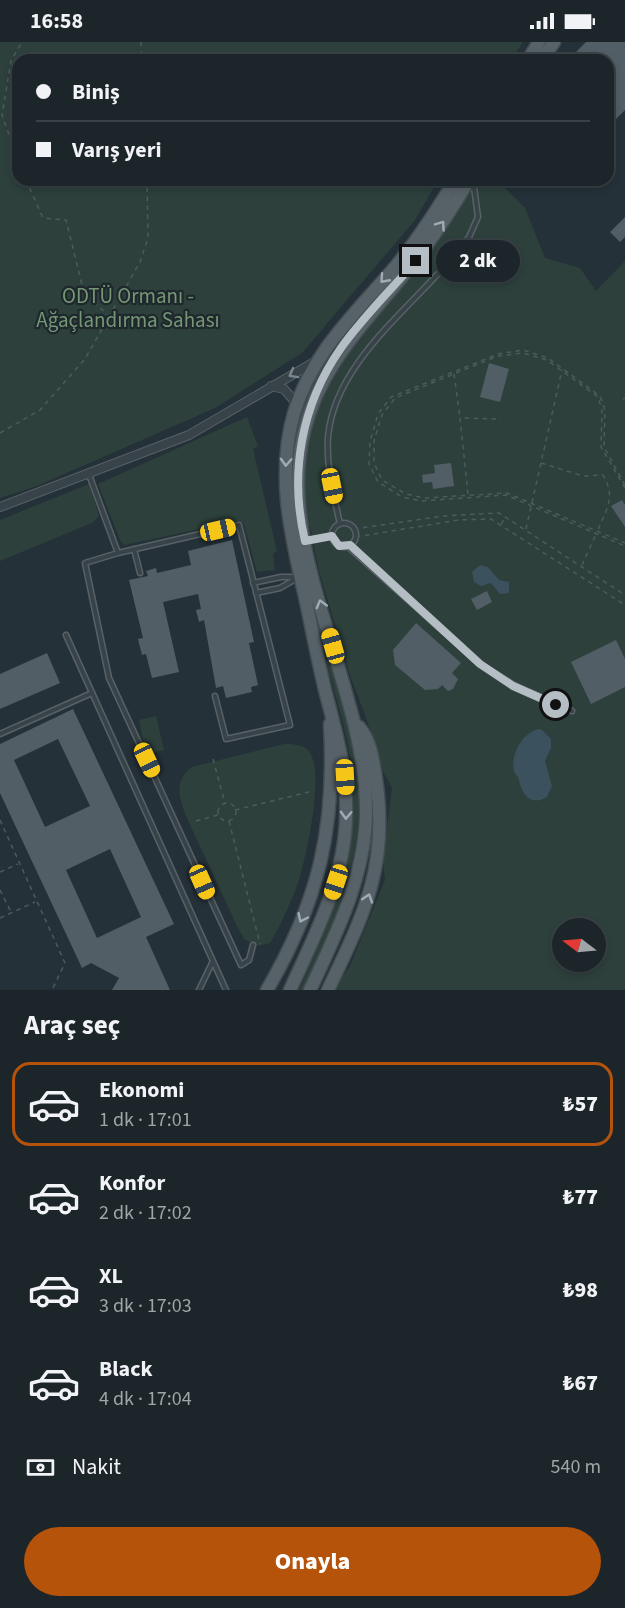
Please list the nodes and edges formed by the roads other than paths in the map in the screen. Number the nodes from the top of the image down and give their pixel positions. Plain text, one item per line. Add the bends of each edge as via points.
1 (451, 186) edge
2 (467, 186) edge
3 (472, 186) edge
4 (316, 361) junction
5 (270, 386) junction
6 (297, 404) junction
7 (88, 471) junction
8 (0, 507) edge
9 (340, 524) junction
10 (332, 536) junction
11 (305, 541) junction
12 (348, 546) junction
13 (134, 549) junction
14 (118, 553) junction
15 (140, 573) dead end
16 (313, 574) junction
17 (300, 577) junction
18 (254, 583) junction
19 (256, 593) junction
20 (66, 635) dead end
21 (92, 693) junction
22 (215, 696) dead end
23 (327, 696) junction
24 (573, 711) dead end
25 (354, 721) junction
26 (0, 734) edge
27 (253, 945) road end
28 (213, 962) junction
29 (269, 987) edge
30 (199, 990) edge
31 (226, 990) edge
32 (290, 990) edge
33 (310, 990) edge
34 (328, 990) edge

1 -> 4 main road via 412,245 341,325
11 -> 2 main road via 299,500 299,457 318,388 342,348 416,261
3 - 9 lane via 478,217 469,237 375,342 350,377 331,419 328,467
4 -> 5 street
4 - 6 main road
5 - 6 street via 284,389
5 - 7 street via 189,435
6 -> 17 main road via 287,450 286,492
7 - 8 street
7 - 14 lane
9 - 10 lane
9 - 12 lane via 354,529 356,537
10 - 11 lane
10 - 12 lane via 339,546
11 - 16 main road
12 - 24 lane via 480,664 513,686
13 - 14 lane
13 - 15 lane
13 - 18 lane via 239,525
14 - 27 lane via 85,563 109,678 239,964 248,963
16 - 17 main road
25 -> 16 main road
17 - 18 lane
17 - 19 lane via 280,588
17 - 23 main road
18 - 19 lane
19 - 22 lane via 290,724 226,739
20 - 21 lane
21 - 26 lane
21 - 28 lane
23 -> 29 main road via 332,787 323,861 310,900
23 -> 32 main road via 345,777 345,837 331,895
25 - 33 main road via 366,797 362,854 343,918
34 -> 25 main road via 368,900 380,838 372,753 365,734
28 - 30 lane
28 - 31 lane

